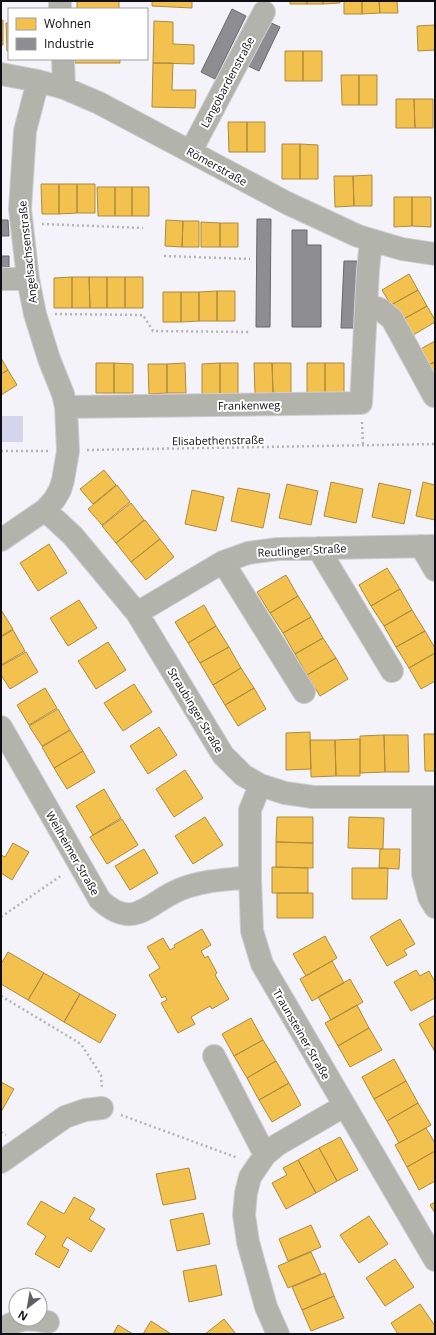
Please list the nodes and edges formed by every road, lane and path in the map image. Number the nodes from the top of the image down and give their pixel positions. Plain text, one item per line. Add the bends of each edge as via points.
1 (264, 12) dead end
2 (63, 60) edge
3 (1, 74) edge
4 (38, 80) junction
5 (64, 88) junction
6 (191, 151) junction
7 (22, 223) junction
8 (143, 228) dead end
9 (371, 241) junction
10 (435, 254) edge
11 (164, 256) dead end
12 (250, 259) dead end
13 (1, 279) edge
14 (28, 279) junction
15 (366, 304) junction
16 (34, 314) junction
17 (249, 332) dead end
18 (434, 396) dead end
19 (66, 407) junction
20 (435, 444) edge
21 (1, 451) edge
22 (68, 451) junction
23 (45, 510) junction
24 (1, 540) edge
25 (428, 546) edge
26 (318, 548) junction
27 (223, 562) junction
28 (435, 570) edge
29 (137, 613) junction
30 (392, 670) dead end
31 (304, 692) dead end
32 (1, 727) edge
33 (260, 785) junction
34 (429, 797) edge
35 (79, 864) junction
36 (250, 877) junction
37 (435, 906) edge
38 (1, 917) edge
39 (1, 996) edge
40 (214, 1056) dead end
41 (344, 1106) junction
42 (102, 1108) junction
43 (262, 1160) junction
44 (1, 1162) edge
45 (435, 1260) edge
46 (278, 1334) edge

1 - 6 street, Langobardenstraße
2 - 5 street
3 - 4 street, Römerstraße
4 - 5 street, Römerstraße
4 - 7 street, Angelsachsenstraße via 25,131 20,209
5 - 6 street, Römerstraße via 99,103
6 - 9 street, Römerstraße via 287,203
7 - 8 path
7 - 14 street, Angelsachsenstraße
9 - 10 street, Römerstraße
9 - 15 street
11 - 12 path
13 - 14 street
14 - 16 street, Angelsachsenstraße
15 - 18 street via 380,309 392,319
15 - 19 street, Frankenweg via 361,403
16 - 17 path via 143,315 153,331
16 - 19 street, Angelsachsenstraße
19 - 22 street, Angelsachsenstraße
20 - 22 path, Elisabethenstraße
21 - 22 path, Elisabethenstraße
22 - 23 street, Angelsachsenstraße via 60,490
23 - 24 street, Angelsachsenstraße
23 - 29 street, Straubinger Straße via 73,536
25 - 26 street, Reutlinger Straße
25 - 28 street
26 - 27 street, Reutlinger Straße via 248,553
26 - 30 street
27 - 29 street, Reutlinger Straße
27 - 31 street
29 - 33 street, Straubinger Straße via 223,755 243,774
32 - 35 street, Weilheimer Straße
33 - 34 street, Straubinger Straße via 285,793 313,797
33 - 36 street, Traunsteiner Straße via 250,810
34 - 37 street via 423,874
35 - 36 street, Weilheimer Straße via 100,900 111,910 125,915 136,914 180,889 202,882
35 - 38 path
36 - 41 street, Traunsteiner Straße via 252,931 262,964
39 - 42 path via 81,1044 101,1075
40 - 43 street
41 - 43 street via 277,1145
41 - 45 street, Traunsteiner Straße
42 - 43 path
42 - 44 street via 64,1117
43 - 46 street via 250,1177 244,1215 248,1242 264,1300

